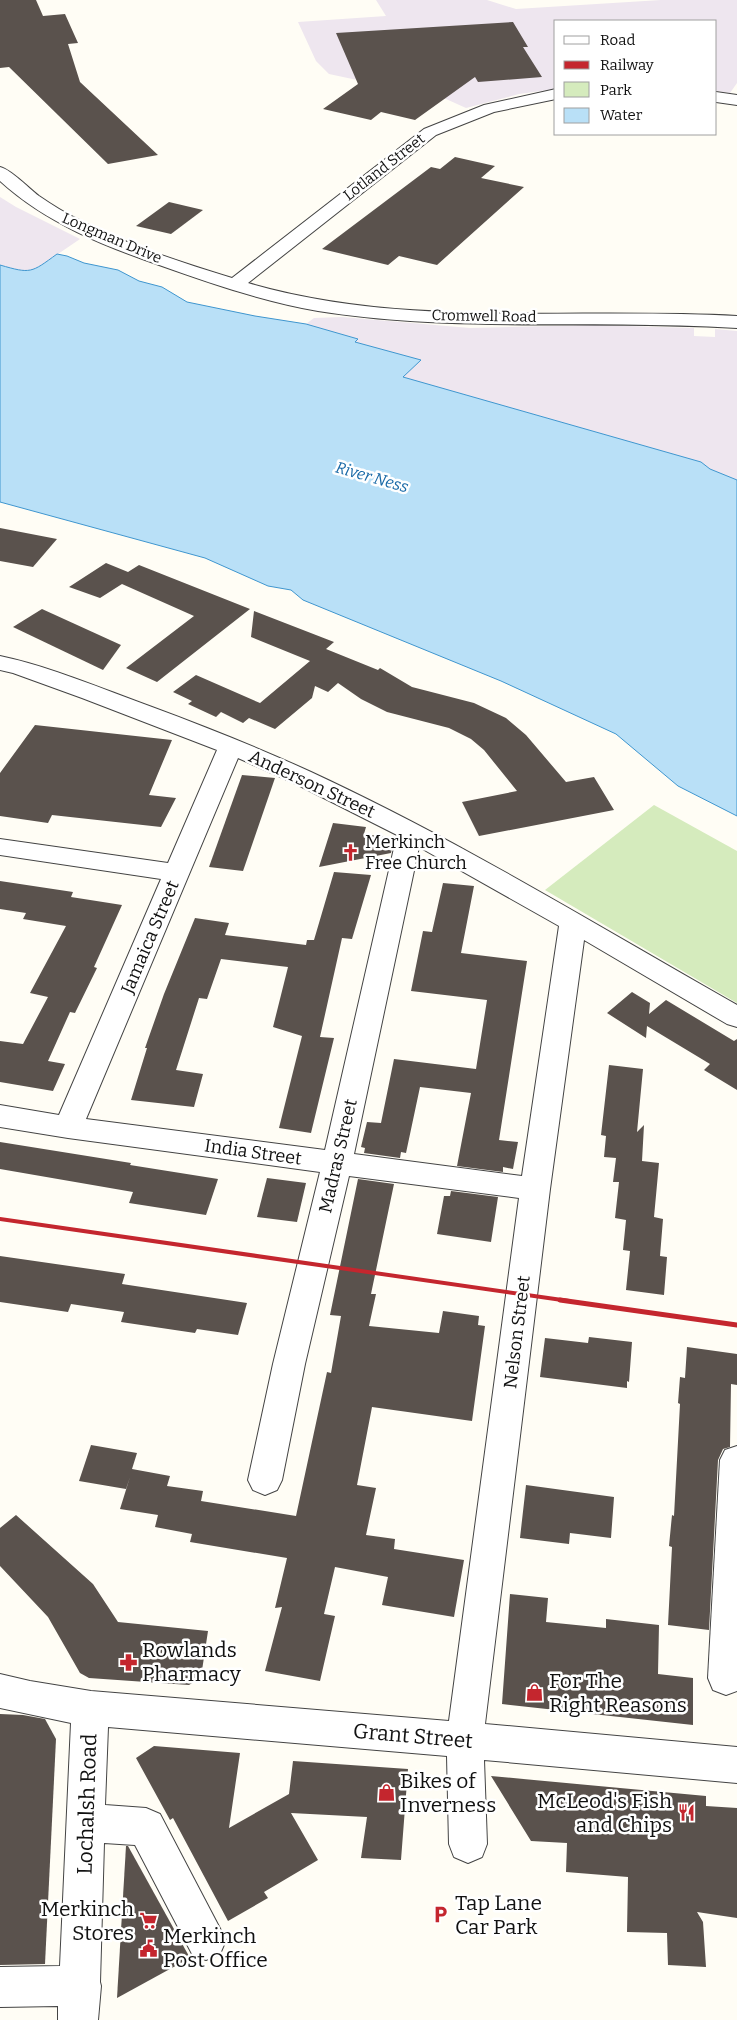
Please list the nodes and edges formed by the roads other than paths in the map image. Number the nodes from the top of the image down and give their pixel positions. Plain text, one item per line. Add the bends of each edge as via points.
1 (554, 94) edge
2 (717, 97) edge
3 (737, 100) edge
4 (0, 172) edge
5 (235, 284) junction
6 (737, 322) edge
7 (0, 663) edge
8 (231, 746) junction
9 (410, 832) junction
10 (0, 847) edge
11 (177, 873) junction
12 (573, 923) junction
13 (737, 1017) edge
14 (0, 1116) edge
15 (68, 1127) junction
16 (337, 1163) junction
17 (536, 1189) junction
18 (737, 1460) edge
19 (265, 1480) dead end
20 (726, 1678) dead end
21 (0, 1691) edge
22 (90, 1708) junction
23 (465, 1740) junction
24 (737, 1765) edge
25 (87, 1823) junction
26 (468, 1844) dead end
27 (206, 1940) dead end
28 (0, 1987) edge
29 (80, 2003) edge

1 - 5 street, Lotland Street via 490,108 430,132
2 - 3 street
4 - 5 street, Longman Drive via 36,202 91,232
5 - 6 street, Cromwell Road via 272,296 318,305 408,315 662,317
7 - 8 street, Anderson Street via 19,666
8 - 9 street, Anderson Street
8 - 11 street, Jamaica Street
9 - 12 street, Anderson Street
9 - 16 street, Madras Street
10 - 11 street
11 - 15 street, Jamaica Street
12 - 13 street, Anderson Street
12 - 17 street, Nelson Street
14 - 15 street, India Street
15 - 16 street, India Street
16 - 17 street, India Street
16 - 19 street, Madras Street
17 - 23 street, Nelson Street
18 - 20 street
21 - 22 street, Grant Street
22 - 23 street, Grant Street
22 - 25 street, Lochalsh Road
23 - 24 street, Grant Street
23 - 26 street, Nelson Street
25 - 27 street via 146,1826
25 - 29 street, Lochalsh Road
28 - 29 street

